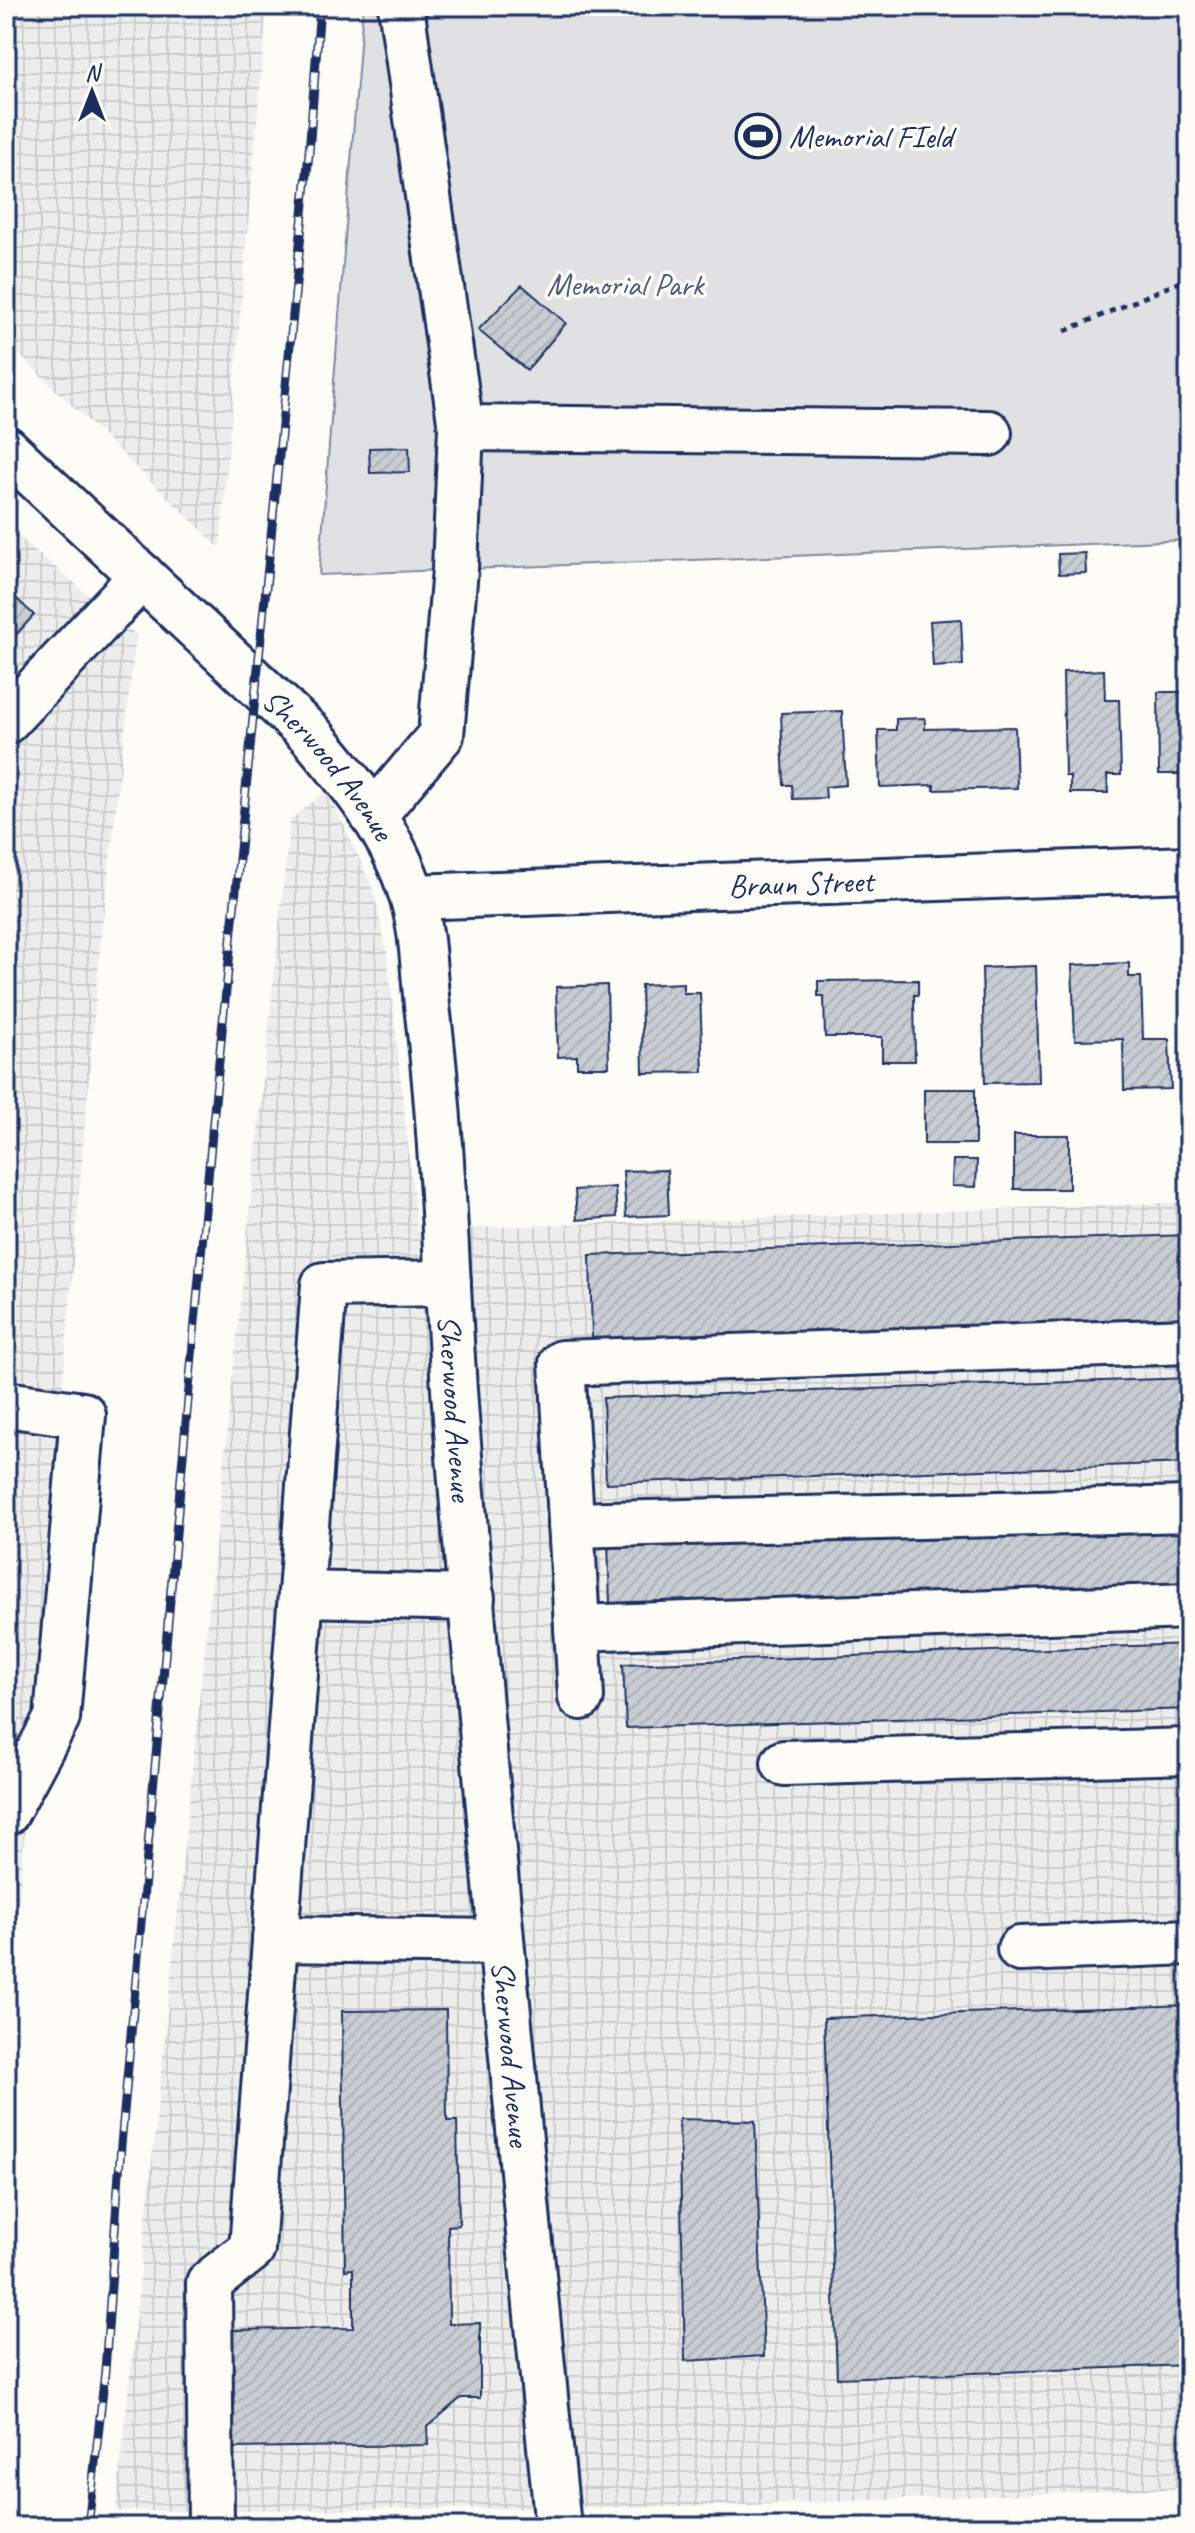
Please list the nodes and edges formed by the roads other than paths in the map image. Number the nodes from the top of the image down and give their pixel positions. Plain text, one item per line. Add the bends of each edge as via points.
1 (401, 6) edge
2 (461, 428) junction
3 (989, 433) dead end
4 (6, 449) edge
5 (142, 576) junction
6 (6, 721) edge
7 (373, 816) junction
8 (1189, 869) edge
9 (413, 897) junction
10 (448, 1283) junction
11 (1189, 1341) edge
12 (6, 1404) edge
13 (1189, 1509) edge
14 (571, 1525) junction
15 (301, 1594) junction
16 (472, 1598) junction
17 (1189, 1606) edge
18 (577, 1628) junction
19 (581, 1697) dead end
20 (1189, 1751) edge
21 (784, 1763) dead end
22 (6, 1813) edge
23 (275, 1939) junction
24 (501, 1942) junction
25 (1189, 1942) edge
26 (1020, 1949) dead end
27 (211, 2527) edge
28 (558, 2527) edge

1 - 2 street
2 - 3 street
2 - 7 street via 441,735
4 - 5 street, Sherwood Avenue
5 - 6 street
5 - 7 street, Sherwood Avenue via 310,734
7 - 9 street, Sherwood Avenue
8 - 9 street, Braun Street
9 - 10 street, Sherwood Avenue via 435,1071
10 - 15 street via 324,1285
10 - 16 street, Sherwood Avenue
11 - 14 street via 562,1363
12 - 22 street via 83,1415 57,1718
13 - 14 street
14 - 18 street
15 - 16 street
15 - 23 street
16 - 24 street, Sherwood Avenue
17 - 18 street
18 - 19 street
20 - 21 street
23 - 24 street
23 - 27 street via 252,2249 209,2283
24 - 28 street, Sherwood Avenue
25 - 26 street

